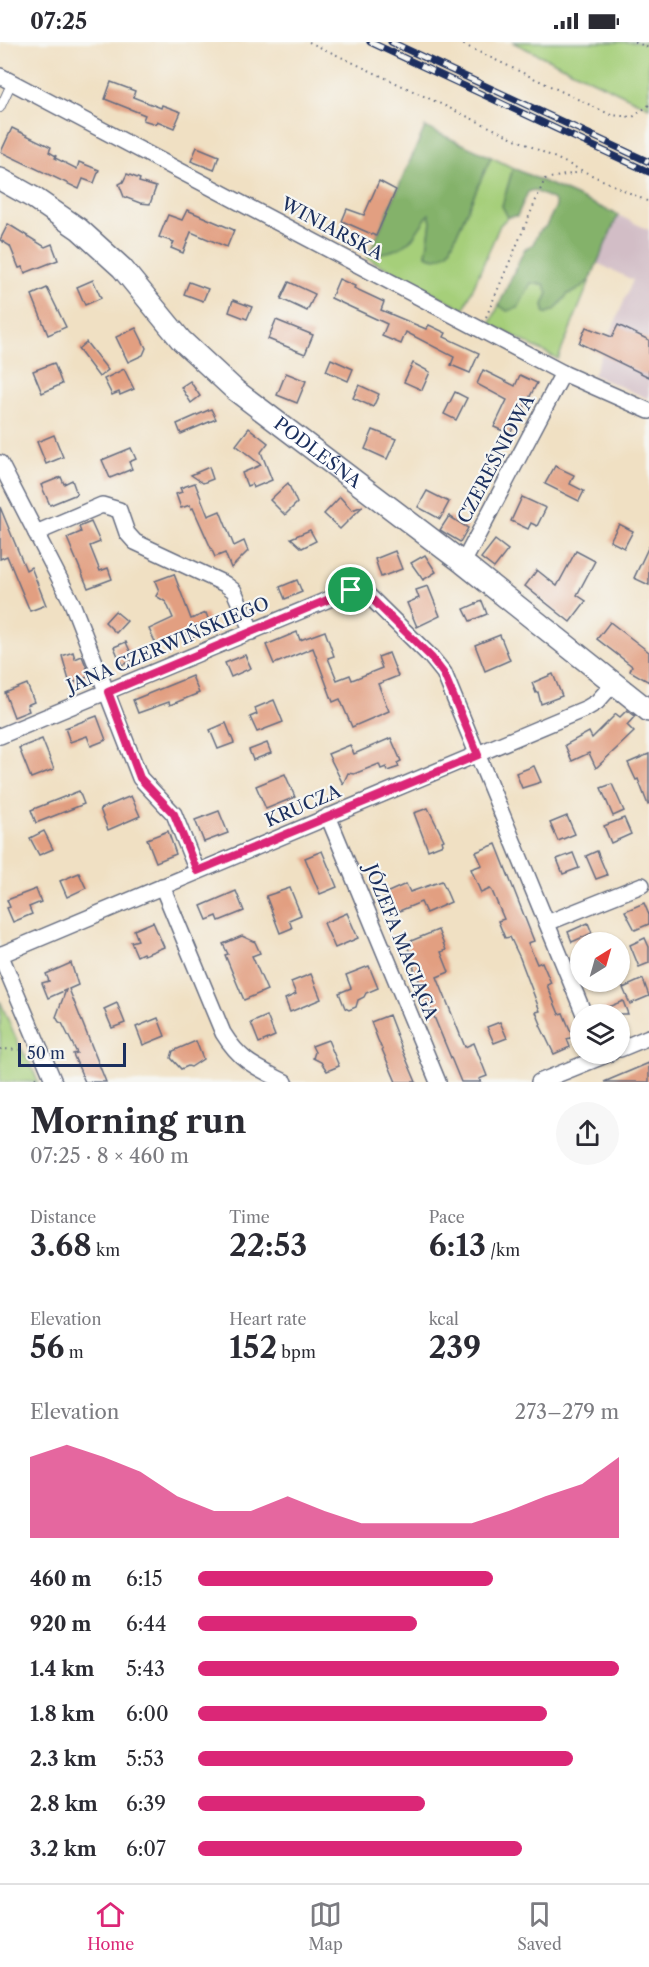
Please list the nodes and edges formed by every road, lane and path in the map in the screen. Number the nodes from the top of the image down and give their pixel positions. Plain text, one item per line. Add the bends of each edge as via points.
1 (309, 42) edge
2 (458, 42) edge
3 (635, 42) edge
4 (649, 48) edge
5 (6, 79) edge
6 (649, 105) edge
7 (0, 108) edge
8 (649, 110) edge
9 (581, 172) junction
10 (0, 179) edge
11 (649, 202) edge
12 (481, 330) junction
13 (563, 373) junction
14 (649, 411) edge
15 (0, 463) edge
16 (36, 533) junction
17 (463, 563) junction
18 (252, 632) junction
19 (614, 683) junction
20 (108, 692) junction
21 (649, 711) edge
22 (0, 736) edge
23 (478, 755) junction
24 (328, 816) junction
25 (197, 871) junction
26 (642, 885) dead end
27 (162, 886) junction
28 (547, 923) junction
29 (0, 954) edge
30 (580, 1004) edge
31 (649, 1037) edge
32 (630, 1046) edge
33 (0, 1049) edge
34 (23, 1050) dead end
35 (582, 1064) edge
36 (38, 1076) dead end
37 (544, 1081) edge
38 (30, 1082) edge
39 (54, 1082) edge
40 (285, 1082) edge
41 (438, 1082) edge

1 - 9 path
2 - 6 path via 611,115 633,117
3 - 4 path
5 - 7 lane
5 - 12 street, WINIARSKA
6 - 8 path
9 - 11 path
9 - 12 path via 545,179
10 - 17 street, PODLEŚNA via 79,229 122,268 181,340 235,390
12 - 13 street, WINIARSKA
13 - 14 street, WINIARSKA
13 - 17 street, CZEREŚNIOWA
15 - 16 street
16 - 18 street via 102,506 119,510 127,533 135,542 234,591
16 - 20 street via 72,603
17 - 19 street, PODLEŚNA
18 - 20 street, JANA CZERWIŃSKIEGO
18 - 23 street, JANA CZERWIŃSKIEGO via 351,590 361,591 444,674
19 - 21 street, PODLEŚNA
19 - 23 street, KRUCZA via 587,708
20 - 22 street, JANA CZERWIŃSKIEGO
20 - 25 street via 140,778 174,814
23 - 24 street, KRUCZA
23 - 28 street
24 - 25 street, KRUCZA
24 - 41 street, JÓZEFA MACIĄGA
25 - 27 street, KRUCZA
26 - 28 street
27 - 29 street, KRUCZA
27 - 40 street via 232,1049 245,1061
28 - 30 street
29 - 39 street
31 - 32 street
33 - 34 path
35 - 37 street
36 - 38 path

